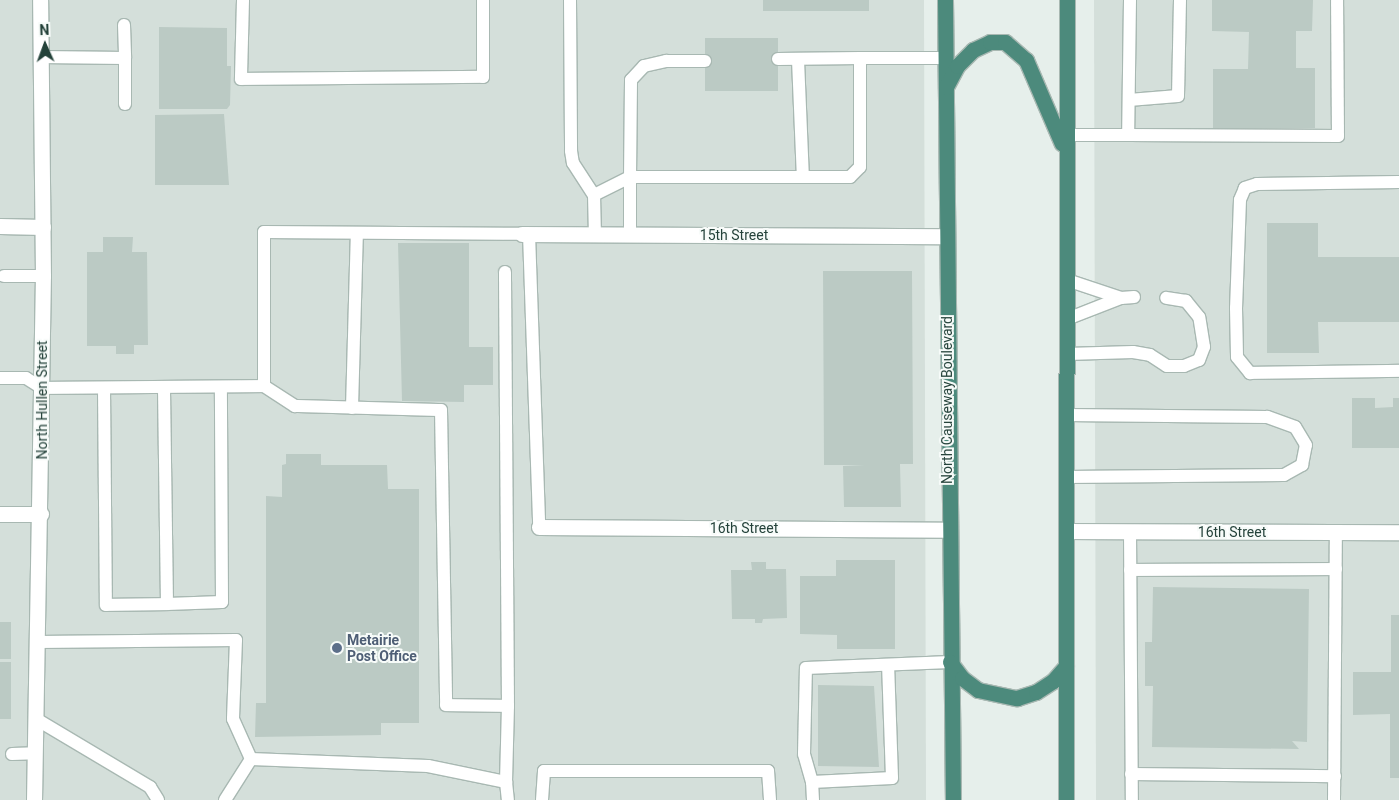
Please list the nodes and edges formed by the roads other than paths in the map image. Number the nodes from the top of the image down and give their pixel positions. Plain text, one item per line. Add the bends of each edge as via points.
1 (40, 0) edge
2 (243, 0) edge
3 (483, 0) edge
4 (570, 0) edge
5 (946, 0) edge
6 (1067, 0) edge
7 (1130, 0) edge
8 (1180, 0) edge
9 (1337, 0) edge
10 (124, 24) dead end
11 (41, 56) junction
12 (125, 58) junction
13 (860, 58) junction
14 (945, 58) junction
15 (778, 60) dead end
16 (798, 60) junction
17 (705, 61) dead end
18 (945, 89) junction
19 (1129, 100) junction
20 (125, 104) dead end
21 (1128, 135) junction
22 (1065, 142) junction
23 (630, 177) junction
24 (803, 177) junction
25 (1399, 182) edge
26 (594, 195) junction
27 (0, 226) edge
28 (44, 227) junction
29 (357, 233) junction
30 (526, 234) junction
31 (595, 235) junction
32 (630, 235) junction
33 (946, 236) junction
34 (505, 272) dead end
35 (4, 276) dead end
36 (43, 276) junction
37 (1067, 280) junction
38 (1166, 298) dead end
39 (1067, 319) junction
40 (1066, 354) junction
41 (1399, 371) edge
42 (0, 378) edge
43 (264, 386) junction
44 (164, 387) junction
45 (221, 387) junction
46 (42, 388) junction
47 (104, 388) junction
48 (352, 408) junction
49 (1066, 416) junction
50 (1066, 477) junction
51 (0, 514) edge
52 (41, 514) junction
53 (539, 527) joint
54 (948, 530) junction
55 (1066, 531) junction
56 (1130, 532) junction
57 (1336, 532) junction
58 (1399, 532) edge
59 (1336, 569) junction
60 (1130, 570) junction
61 (167, 604) junction
62 (38, 642) junction
63 (950, 662) junction
64 (888, 666) junction
65 (1066, 666) junction
66 (508, 706) junction
67 (36, 719) junction
68 (35, 753) junction
69 (12, 754) dead end
70 (251, 759) junction
71 (1132, 774) junction
72 (1335, 776) junction
73 (506, 782) junction
74 (812, 782) junction
75 (34, 800) edge
76 (158, 800) edge
77 (225, 800) edge
78 (508, 800) edge
79 (542, 800) edge
80 (770, 800) edge
81 (813, 800) edge
82 (953, 800) edge
83 (1066, 800) edge
84 (1132, 800) edge
85 (1334, 800) edge

1 - 11 street, North Hullen Street
2 - 3 lane via 241,79 483,78
4 - 26 lane via 571,151 574,163
5 - 14 highway, North Causeway Boulevard
6 - 22 highway
7 - 19 lane
8 - 19 lane via 1178,96
9 - 21 lane via 1338,136
10 - 12 lane
11 - 12 lane
11 - 28 street, North Hullen Street
12 - 20 lane
13 - 14 lane
13 - 16 lane
13 - 24 lane via 860,167 850,177
14 - 18 highway, North Causeway Boulevard
15 - 16 lane
16 - 24 lane
17 - 23 lane via 666,61 644,66 631,80
18 - 22 highway via 957,66 973,50 990,42 1005,42 1026,60
18 - 33 highway, North Causeway Boulevard
19 - 21 lane
21 - 22 lane
22 - 37 highway
23 - 24 lane
23 - 26 lane
23 - 32 lane
25 - 41 lane via 1256,184 1245,188 1240,200 1236,308 1237,357 1250,373
26 - 31 lane
27 - 28 street
28 - 36 street, North Hullen Street
29 - 30 lane
29 - 43 lane via 264,232
29 - 48 lane
30 - 31 street, 15th Street
30 - 53 lane
31 - 32 street, 15th Street
32 - 33 street, 15th Street
33 - 54 highway, North Causeway Boulevard
34 - 66 lane
35 - 36 lane
36 - 46 street, North Hullen Street
37 - 39 highway
37 - 39 lane via 1127,297
38 - 40 lane via 1186,300 1199,317 1204,347 1199,360 1184,366 1168,366 1150,355 1133,352
39 - 40 highway
40 - 49 highway
42 - 46 lane via 26,378
43 - 45 lane
43 - 48 lane via 295,406
44 - 45 lane
44 - 47 lane
44 - 61 lane
45 - 61 lane via 222,602
46 - 47 lane
46 - 52 street, North Hullen Street
47 - 61 lane via 106,605
48 - 66 lane via 441,410 446,705
49 - 50 highway
49 - 50 lane via 1267,417 1296,427 1306,445 1302,465 1284,475
50 - 55 highway
51 - 52 street
52 - 62 street, North Hullen Street
53 - 54 street, 16th Street
54 - 63 highway, North Causeway Boulevard
55 - 56 street, 16th Street
55 - 65 highway
56 - 57 street, 16th Street
56 - 60 lane
57 - 58 street, 16th Street
57 - 59 lane
59 - 60 lane
59 - 72 lane
60 - 71 lane
62 - 67 street, North Hullen Street
62 - 70 lane via 236,640 233,719
63 - 64 lane
63 - 65 highway via 962,678 978,690 1017,698 1036,692 1053,681
63 - 82 highway, North Causeway Boulevard
64 - 74 lane via 892,778
64 - 74 lane via 806,668 804,754
65 - 83 highway
66 - 73 lane
67 - 68 street, North Hullen Street
67 - 76 lane via 150,788
68 - 69 lane
68 - 75 street, North Hullen Street
70 - 73 lane via 428,766
70 - 77 lane
71 - 72 lane
71 - 84 lane
72 - 85 lane
73 - 78 lane
74 - 81 lane
79 - 80 lane via 544,772 768,771

